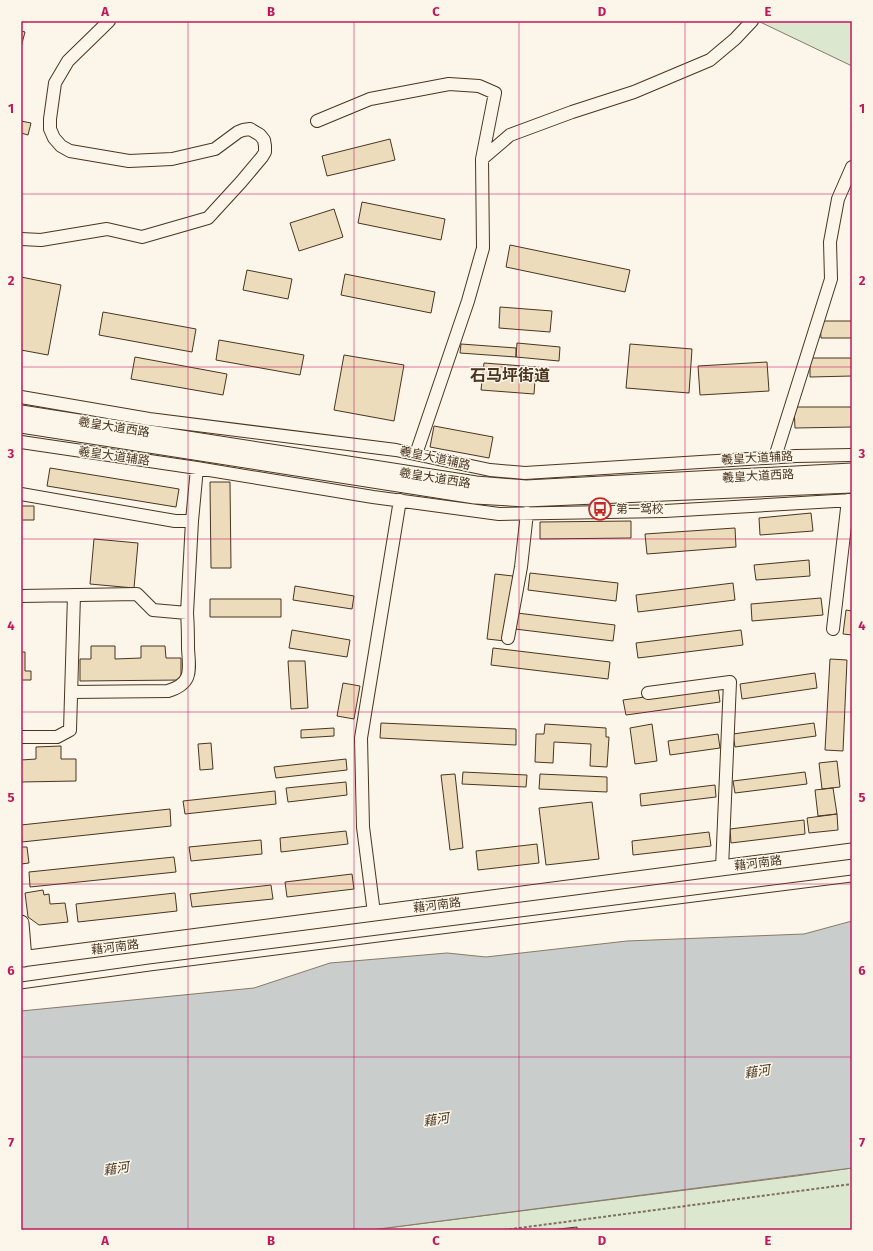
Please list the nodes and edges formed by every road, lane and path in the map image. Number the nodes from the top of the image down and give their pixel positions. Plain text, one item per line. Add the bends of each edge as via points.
1 (109, 21) edge
2 (752, 21) edge
3 (317, 121) dead end
4 (482, 159) junction
5 (852, 167) edge
6 (21, 239) edge
7 (21, 397) edge
8 (21, 413) edge
9 (21, 425) edge
10 (21, 442) edge
11 (416, 454) junction
12 (852, 455) edge
13 (775, 457) junction
14 (197, 468) junction
15 (852, 471) edge
16 (852, 485) edge
17 (21, 494) edge
18 (400, 500) junction
19 (850, 500) edge
20 (527, 513) junction
21 (192, 521) junction
22 (74, 595) junction
23 (21, 596) edge
24 (187, 613) junction
25 (833, 629) dead end
26 (508, 638) dead end
27 (71, 692) junction
28 (648, 693) dead end
29 (21, 737) edge
30 (852, 851) edge
31 (722, 868) junction
32 (374, 913) junction
33 (21, 923) edge
34 (22, 959) edge
35 (852, 1184) edge
36 (504, 1230) edge

1 - 6 street via 68,61 55,83 50,129 61,146 70,151 129,161 172,159 216,149 238,132 250,129 264,140 265,152 208,218 142,237 107,229 41,240
2 - 4 street via 710,60 634,92 510,135
3 - 4 street via 370,99 449,84 479,86 494,93
4 - 11 street via 483,248 468,301
5 - 13 street via 838,200 831,235 831,279
7 - 11 street, 羲皇大道辅路 via 149,419
8 - 15 main road, 羲皇大道西路 via 476,484 526,488
9 - 16 main road, 羲皇大道西路 via 475,496 526,499
10 - 14 street, 羲皇大道辅路
11 - 13 street, 羲皇大道辅路 via 490,470 525,472
12 - 13 street, 羲皇大道辅路
14 - 18 street, 羲皇大道辅路
14 - 21 street
17 - 21 street via 175,521
18 - 20 street, 羲皇大道辅路 via 499,514
18 - 32 street via 361,738 363,827
19 - 20 street, 羲皇大道辅路 via 665,511
19 - 25 street
20 - 26 street via 521,567
21 - 24 street
22 - 23 street
22 - 24 street via 137,594 153,610
22 - 27 street
24 - 27 street via 190,667 187,678 179,687 168,691
27 - 29 street via 70,730 57,737
28 - 31 street via 730,682
30 - 31 main road, 藉河南路
31 - 32 main road, 藉河南路
32 - 34 main road, 藉河南路
33 - 34 main road
35 - 36 path

